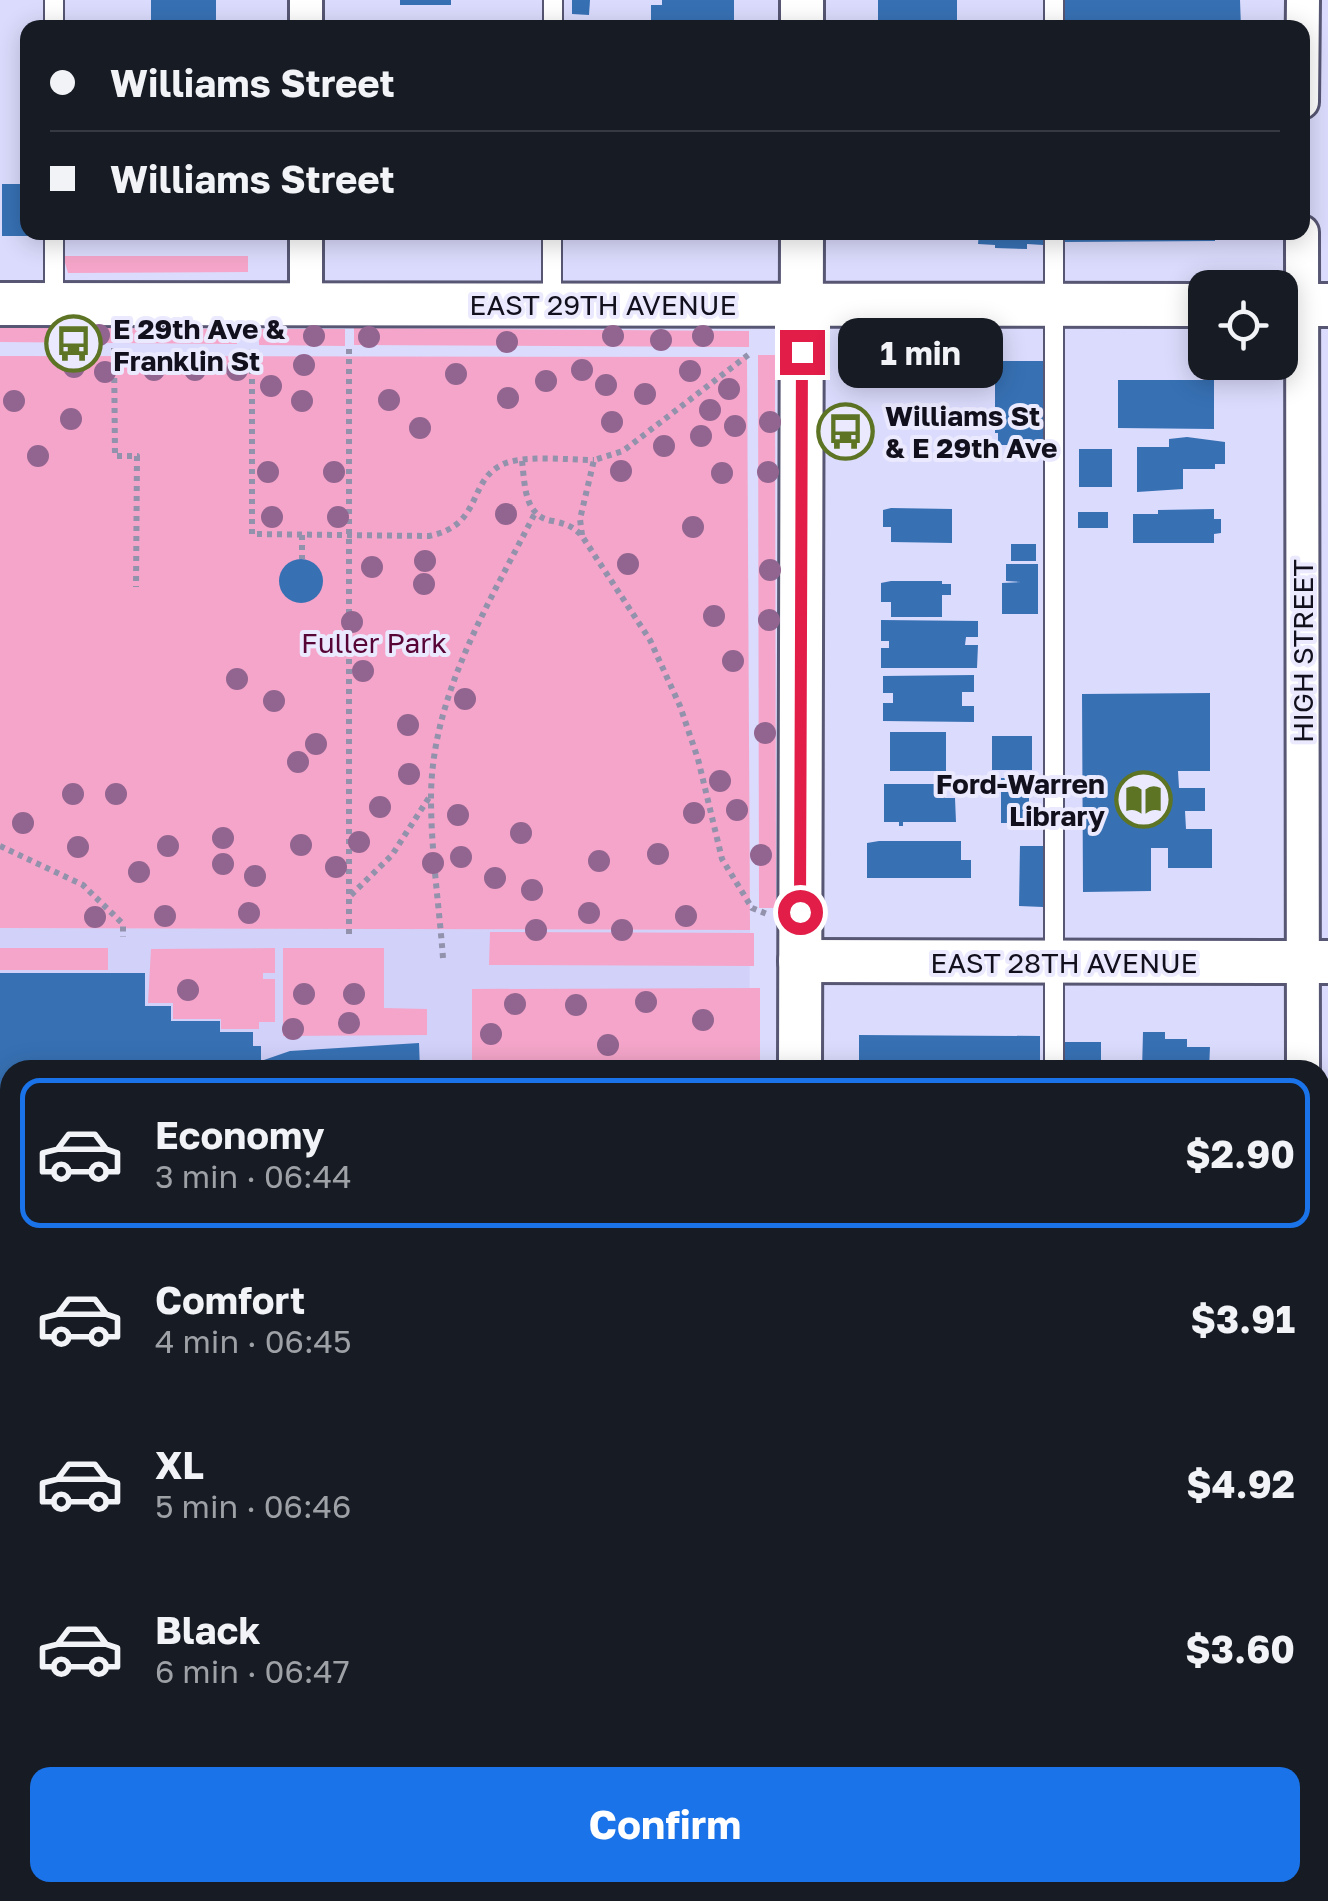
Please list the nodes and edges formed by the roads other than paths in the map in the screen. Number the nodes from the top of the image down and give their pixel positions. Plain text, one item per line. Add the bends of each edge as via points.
1 (54, 240) edge
2 (306, 240) edge
3 (552, 240) edge
4 (802, 240) edge
5 (1054, 240) edge
6 (1302, 240) edge
7 (0, 304) edge
8 (54, 304) junction
9 (306, 304) junction
10 (552, 304) junction
11 (802, 304) junction
12 (1054, 304) junction
13 (1188, 304) edge
14 (1303, 305) edge
15 (800, 961) junction
16 (1054, 962) junction
17 (1316, 962) edge
18 (800, 1060) edge
19 (1054, 1060) edge
20 (1304, 1060) edge

1 - 8 lane
2 - 9 street
3 - 10 lane
4 - 11 street
5 - 12 lane
6 - 14 street, HIGH STREET
7 - 8 street, EAST 29TH AVENUE
8 - 9 street, EAST 29TH AVENUE
9 - 10 street, EAST 29TH AVENUE
10 - 11 street, EAST 29TH AVENUE
11 - 12 street, EAST 29TH AVENUE
11 - 15 street
12 - 13 street, EAST 29TH AVENUE
12 - 16 lane
14 - 17 street, HIGH STREET
15 - 16 street, EAST 28TH AVENUE
15 - 18 street
16 - 17 street, EAST 28TH AVENUE
16 - 19 lane
17 - 20 street, HIGH STREET

